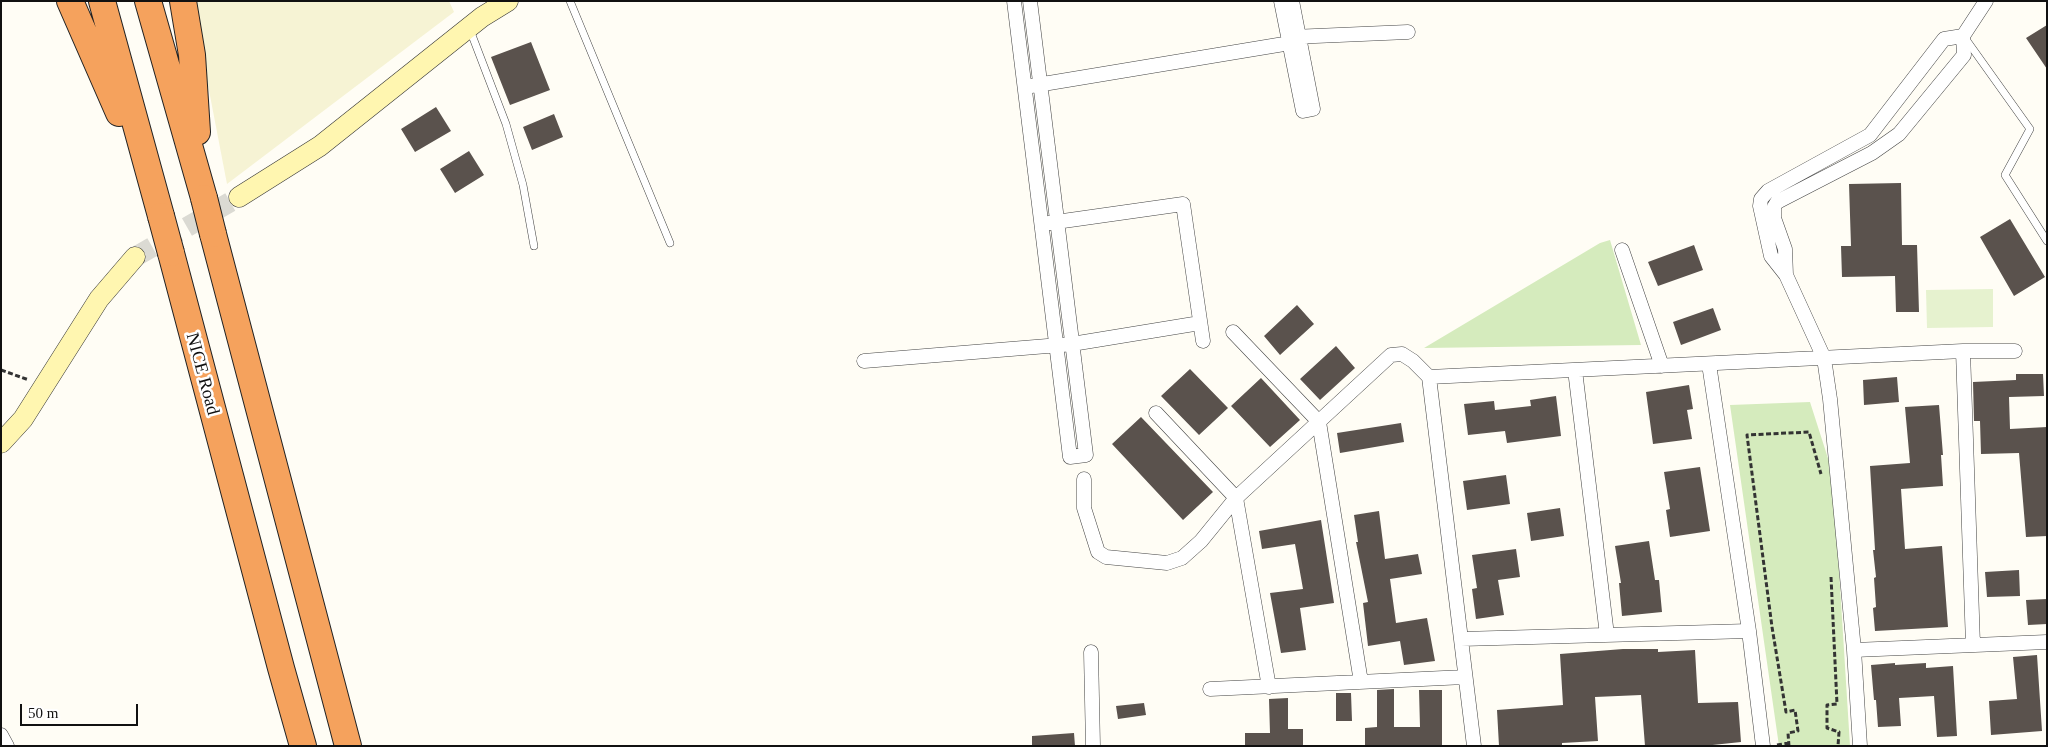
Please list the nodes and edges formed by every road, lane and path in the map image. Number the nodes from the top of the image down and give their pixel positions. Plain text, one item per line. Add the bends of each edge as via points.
1 (70, 1) edge
2 (102, 1) edge
3 (148, 1) edge
4 (183, 1) edge
5 (508, 1) edge
6 (570, 1) edge
7 (1014, 1) edge
8 (1030, 1) edge
9 (1281, 1) edge
10 (1292, 1) edge
11 (1986, 1) edge
12 (470, 27) junction
13 (1408, 32) dead end
14 (1963, 36) junction
15 (1292, 39) junction
16 (1040, 85) junction
17 (1024, 88) junction
18 (202, 190) junction
19 (239, 197) tunnel mouth
20 (159, 207) junction
21 (1057, 222) junction
22 (1041, 225) junction
23 (2047, 241) edge
24 (670, 243) dead end
25 (534, 246) dead end
26 (1622, 250) dead end
27 (135, 257) tunnel mouth
28 (1786, 274) junction
29 (1200, 323) junction
30 (1233, 332) dead end
31 (1203, 340) dead end
32 (1072, 344) junction
33 (1056, 345) junction
34 (1963, 352) junction
35 (2015, 352) dead end
36 (1824, 358) junction
37 (864, 360) dead end
38 (1710, 364) junction
39 (1662, 366) junction
40 (1, 370) edge
41 (1575, 370) junction
42 (1429, 377) junction
43 (44, 386) junction
44 (1156, 413) dead end
45 (1319, 422) junction
46 (1, 443) edge
47 (1084, 479) dead end
48 (1823, 480) dead end
49 (1236, 498) junction
50 (1830, 567) dead end
51 (1749, 631) junction
52 (1607, 635) junction
53 (1461, 639) junction
54 (2047, 642) edge
55 (1973, 645) junction
56 (1854, 650) junction
57 (1091, 652) dead end
58 (1466, 677) junction
59 (1362, 682) junction
60 (1269, 687) junction
61 (1210, 689) dead end
62 (1, 735) edge
63 (1789, 744) edge
64 (7, 746) edge
65 (303, 746) edge
66 (348, 746) edge
67 (1093, 746) edge
68 (1474, 746) edge
69 (1763, 746) edge
70 (1773, 746) edge
71 (1838, 746) edge
72 (1860, 746) edge

1 - 20 highway
2 - 20 highway, NICE Road
3 - 18 highway
4 - 18 highway via 192,55
5 - 12 street
6 - 24 lane
7 - 17 street
8 - 16 street
9 - 15 street
10 - 15 street
11 - 14 street
12 - 19 street via 320,146
12 - 25 lane via 506,124
13 - 15 street
14 - 23 lane via 2030,129 2005,175
14 - 28 street via 1964,55 1896,137 1872,153 1777,202 1774,218 1786,249
14 - 28 street via 1944,39 1870,135 1763,194 1760,206 1771,256
15 - 16 street
16 - 17 street
16 - 21 street
17 - 22 street
18 - 66 highway, bridge
20 - 65 highway, NICE Road, bridge
21 - 22 street
21 - 29 street via 1183,204
21 - 32 street
22 - 33 street
26 - 39 street
27 - 43 street via 99,299
28 - 36 street
29 - 31 street
29 - 32 street
30 - 45 street
32 - 33 street
32 - 33 street via 1086,455 1070,457
33 - 37 street
34 - 35 street
34 - 36 street
34 - 55 street
36 - 38 street
36 - 56 street
38 - 39 street
38 - 51 street
39 - 41 street
40 - 43 path
41 - 42 street
41 - 52 street
42 - 45 street via 1402,354 1391,355
42 - 53 street
43 - 46 street via 23,419
44 - 49 street
45 - 49 street
45 - 59 street
47 - 49 street via 1084,508 1098,552 1106,557 1167,563 1182,558 1201,541
48 - 63 path via 1809,432 1747,435 1786,712 1795,710 1798,730 1788,733
49 - 60 street
50 - 71 path via 1837,704 1827,706 1827,728 1839,732
51 - 52 street
51 - 69 street
52 - 53 street
53 - 58 street
54 - 55 street
55 - 56 street
56 - 72 street
57 - 67 street
58 - 59 street
58 - 68 street
59 - 60 street
60 - 61 street
62 - 64 street
63 - 70 path

